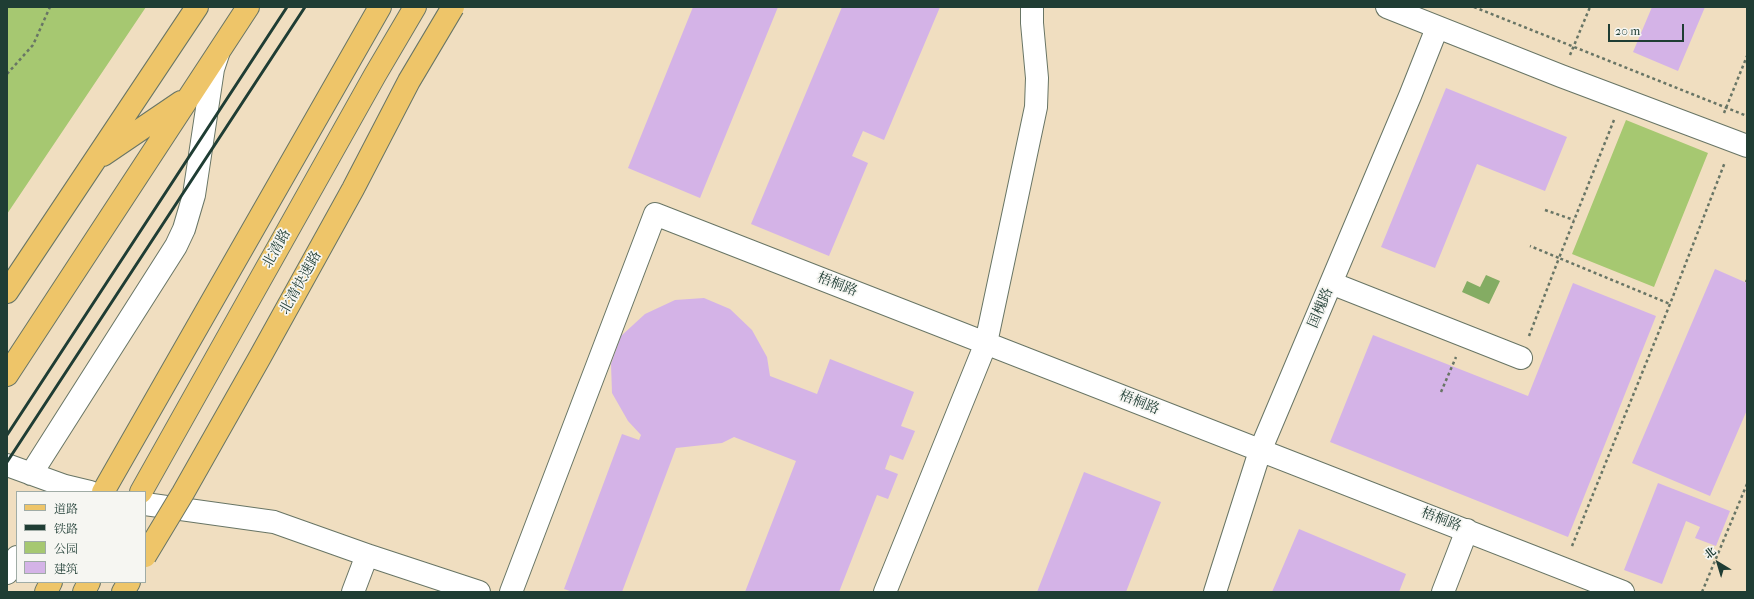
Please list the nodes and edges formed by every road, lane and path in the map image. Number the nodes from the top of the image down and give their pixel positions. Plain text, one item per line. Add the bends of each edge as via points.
1 (50, 7) edge
2 (197, 7) edge
3 (248, 7) edge
4 (380, 7) edge
5 (415, 7) edge
6 (453, 7) edge
7 (1032, 7) edge
8 (1387, 7) edge
9 (1474, 7) edge
10 (1590, 7) edge
11 (1411, 12) edge
12 (1437, 28) junction
13 (1573, 47) junction
14 (221, 48) junction
15 (1747, 56) edge
16 (7, 74) edge
17 (1561, 76) junction
18 (193, 91) junction
19 (1622, 99) junction
20 (1726, 108) junction
21 (1747, 116) edge
22 (1732, 140) edge
23 (86, 174) junction
24 (1545, 210) dead end
25 (1574, 220) junction
26 (1530, 246) dead end
27 (1559, 258) junction
28 (1331, 283) junction
29 (7, 292) edge
30 (1670, 304) junction
31 (1465, 336) junction
32 (986, 343) junction
33 (1521, 358) joint
34 (7, 375) edge
35 (1441, 392) dead end
36 (1260, 451) junction
37 (7, 465) edge
38 (31, 474) junction
39 (1747, 484) edge
40 (63, 489) edge
41 (81, 491) edge
42 (104, 491) edge
43 (142, 491) edge
44 (146, 504) edge
45 (1467, 530) junction
46 (146, 554) edge
47 (366, 555) junction
48 (16, 559) edge
49 (1563, 568) junction
50 (7, 573) edge
51 (50, 583) edge
52 (88, 583) edge
53 (128, 583) edge
54 (46, 592) edge
55 (84, 592) edge
56 (123, 592) edge
57 (353, 592) edge
58 (479, 592) edge
59 (511, 592) edge
60 (885, 592) edge
61 (1215, 592) edge
62 (1443, 592) edge
63 (1623, 592) edge
64 (1702, 592) edge

1 - 16 path via 32,45
2 - 23 main road
3 - 14 main road
4 - 42 main road
5 - 43 main road, 北清路
6 - 46 main road, 北清快速路, bridge via 409,81 353,189 260,357
7 - 32 street via 1037,78 1036,107
8 - 11 street
9 - 13 path
10 - 13 path
11 - 12 street
12 - 17 street
12 - 28 street, 国槐路
13 - 17 path
13 - 20 path
14 - 18 main road
14 - 38 street via 213,69 194,195 184,229 176,246
15 - 20 path
17 - 19 street
18 - 23 main road via 185,100 98,158
18 - 34 main road
19 - 22 street
19 - 25 path
20 - 21 path
20 - 22 path
22 - 30 path
23 - 29 main road
24 - 25 path
25 - 27 path
26 - 27 path
27 - 30 path
27 - 33 path
28 - 31 street
28 - 36 street, 国槐路
30 - 49 path
31 - 33 street
31 - 35 path
32 - 36 street, 梧桐路
32 - 59 street, 梧桐路 via 655,214
32 - 60 street
36 - 45 street, 梧桐路
36 - 61 street, 国槐路
37 - 38 street
38 - 40 street
39 - 64 path
40 - 41 street
44 - 47 street via 274,522
45 - 49 street, 梧桐路
45 - 62 street
47 - 57 street
47 - 58 street
48 - 50 street
49 - 63 street, 梧桐路
51 - 54 main road
52 - 55 main road
53 - 56 main road

